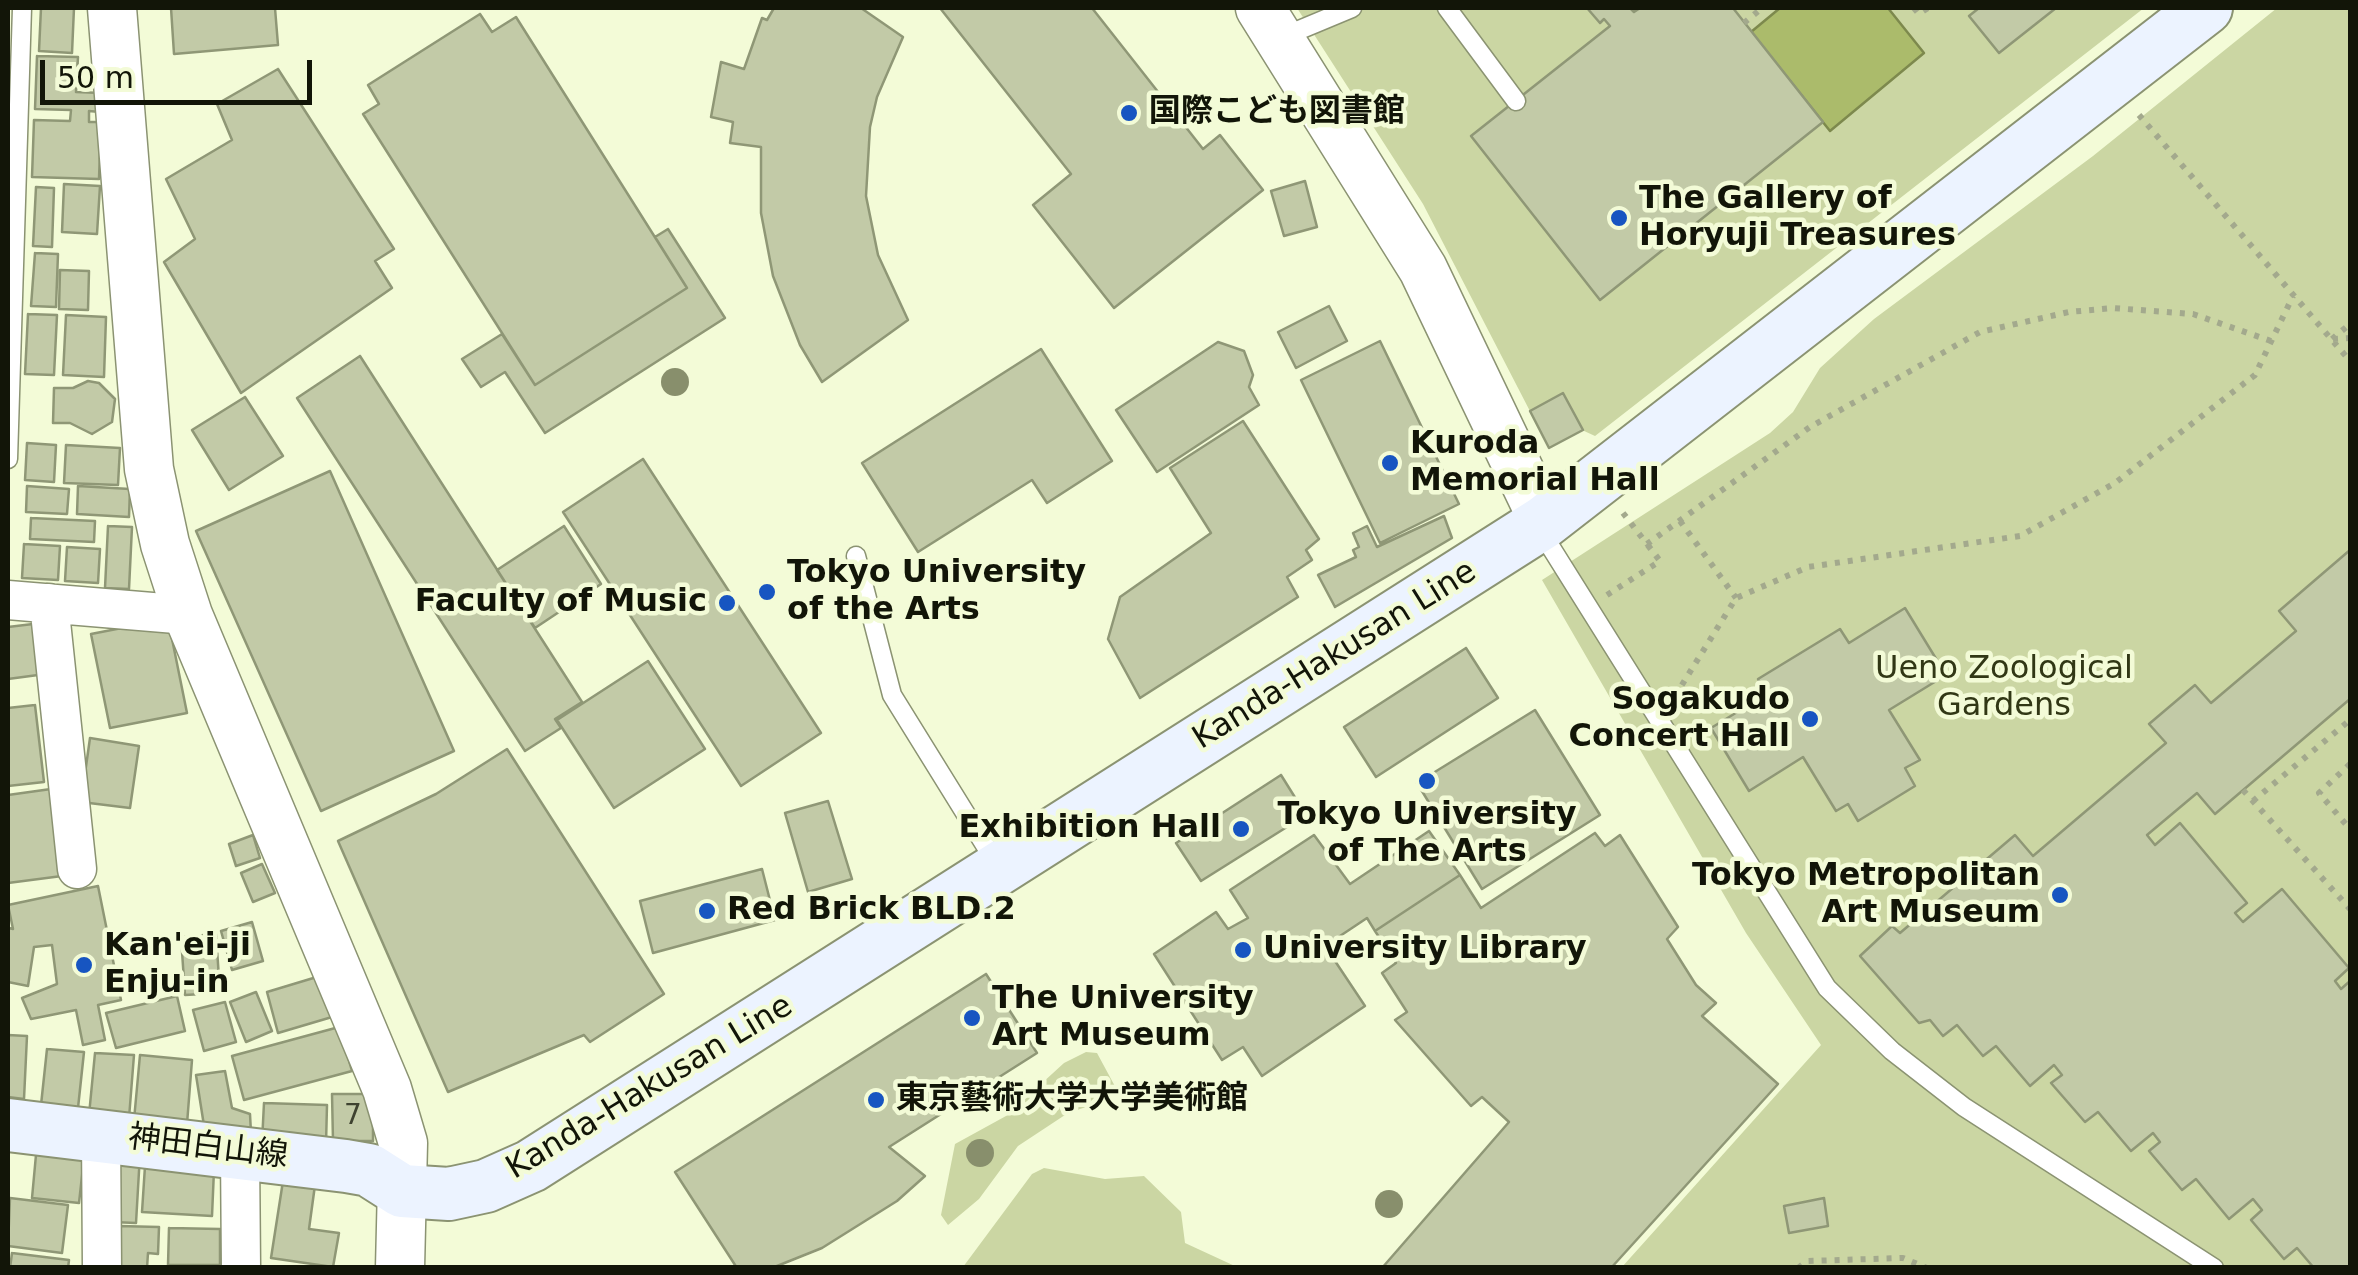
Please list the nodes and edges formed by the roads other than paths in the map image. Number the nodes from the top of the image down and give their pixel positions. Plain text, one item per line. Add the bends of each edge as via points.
1 (22, 8) edge
2 (112, 8) edge
3 (1352, 8) edge
4 (1447, 8) edge
5 (2206, 8) edge
6 (1270, 23) edge
7 (1516, 101) dead end
8 (10, 296) edge
9 (8, 459) edge
10 (1541, 524) junction
11 (856, 556) dead end
12 (8, 600) edge
13 (49, 603) junction
14 (188, 615) junction
15 (76, 869) dead end
16 (1001, 869) junction
17 (8, 1125) edge
18 (101, 1135) junction
19 (240, 1152) junction
20 (402, 1191) junction
21 (102, 1268) edge
22 (241, 1268) edge
23 (400, 1268) edge
24 (2214, 1268) edge

1 - 8 lane
2 - 14 street via 149,469
3 - 6 lane
4 - 7 lane
5 - 10 main road, Kanda-Hakusan Line
6 - 10 street via 1423,269
8 - 9 lane
10 - 16 main road, Kanda-Hakusan Line
10 - 24 lane via 1827,988 1964,1107
11 - 16 lane via 892,695
12 - 13 street
13 - 14 street
13 - 15 street
14 - 20 street via 387,1089 402,1143
16 - 20 main road, Kanda-Hakusan Line via 532,1166 449,1194
17 - 18 main road, 神田白山線
18 - 19 main road, 神田白山線
18 - 21 street
19 - 20 main road, 神田白山線 via 369,1170
19 - 22 street
20 - 23 street

